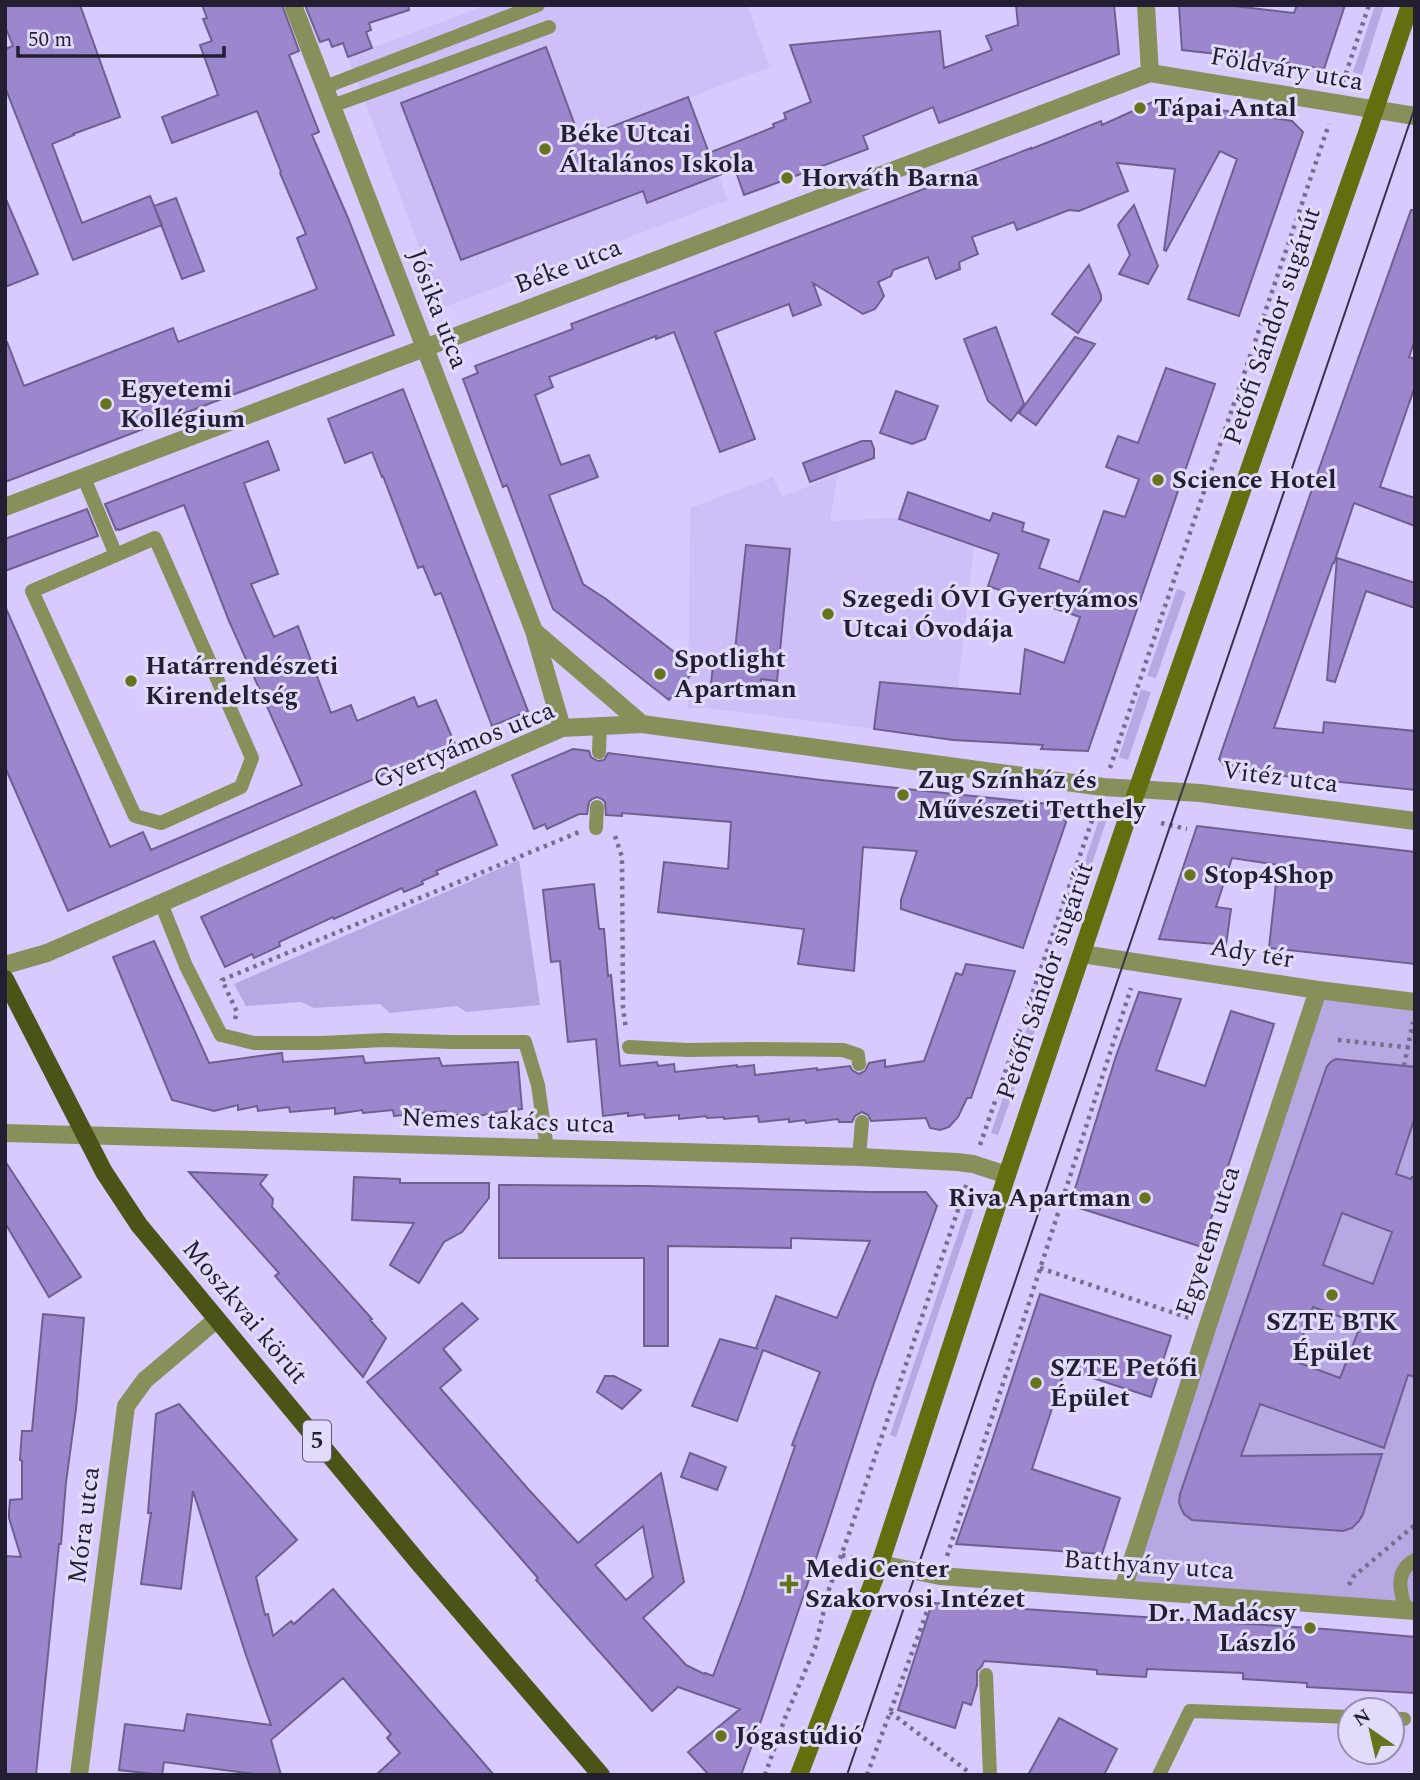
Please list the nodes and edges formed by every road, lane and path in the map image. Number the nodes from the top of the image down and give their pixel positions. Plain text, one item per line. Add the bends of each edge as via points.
1 (293, 5) edge
2 (538, 5) edge
3 (1146, 5) edge
4 (1369, 5) edge
5 (1410, 5) edge
6 (549, 27) dead end
7 (1150, 73) junction
8 (325, 87) junction
9 (1336, 104) junction
10 (332, 106) junction
11 (1374, 111) junction
12 (1415, 117) edge
13 (425, 349) junction
14 (84, 478) junction
15 (5, 507) edge
16 (116, 555) junction
17 (534, 631) junction
18 (642, 724) junction
19 (600, 726) junction
20 (562, 728) junction
21 (599, 752) dead end
22 (1103, 787) junction
23 (1138, 789) junction
24 (597, 807) dead end
25 (1415, 821) edge
26 (1161, 823) dead end
27 (596, 828) junction
28 (1187, 829) dead end
29 (161, 903) junction
30 (1082, 954) junction
31 (5, 964) edge
32 (5, 979) edge
33 (1131, 988) dead end
34 (1318, 990) junction
35 (1415, 1002) edge
36 (233, 1004) dead end
37 (624, 1017) dead end
38 (1415, 1019) edge
39 (1338, 1040) dead end
40 (629, 1047) dead end
41 (1407, 1047) junction
42 (1415, 1048) edge
43 (859, 1064) dead end
44 (1404, 1066) dead end
45 (862, 1122) dead end
46 (5, 1133) edge
47 (84, 1135) junction
48 (547, 1149) junction
49 (859, 1157) junction
50 (973, 1164) junction
51 (1007, 1175) junction
52 (1040, 1268) junction
53 (216, 1320) junction
54 (1208, 1325) junction
55 (1414, 1527) edge
56 (1415, 1560) edge
57 (880, 1564) junction
58 (940, 1576) junction
59 (1123, 1589) junction
60 (1342, 1605) junction
61 (1410, 1611) edge
62 (986, 1675) dead end
63 (890, 1712) junction
64 (1336, 1716) edge
65 (79, 1775) edge
66 (601, 1775) edge
67 (765, 1775) edge
68 (799, 1775) edge
69 (867, 1775) edge
70 (972, 1775) edge
71 (990, 1775) edge
72 (1160, 1775) edge

1 - 8 street, Jósika utca
2 - 8 lane
3 - 7 street
4 - 9 path
5 - 11 street, Petőfi Sándor sugárút
6 - 10 lane
7 - 9 street, Földváry utca
7 - 13 street, Béke utca
8 - 10 street, Jósika utca
9 - 11 street, Földváry utca
9 - 22 path
10 - 13 street, Jósika utca
11 - 12 street, Földváry utca
11 - 23 street, Petőfi Sándor sugárút
13 - 14 street, Béke utca
13 - 17 street, Jósika utca
14 - 15 street, Béke utca
14 - 16 lane
16 - 16 lane via 32,591 135,816 161,823 242,787 252,758 155,538
17 - 18 street, Jósika utca
17 - 20 street, Jósika utca
18 - 19 street, Gyertyámos utca
18 - 22 street, Gyertyámos utca
19 - 20 street, Gyertyámos utca
19 - 21 lane
20 - 29 street, Gyertyámos utca
22 - 23 street, Gyertyámos utca
22 - 50 path
23 - 25 street, Vitéz utca
23 - 30 street, Petőfi Sándor sugárút
24 - 27 lane
26 - 28 path
27 - 36 path via 222,981
27 - 37 path via 613,831 622,857
29 - 31 street, Gyertyámos utca via 47,953
29 - 48 lane via 221,1035 254,1043 525,1042 538,1084
30 - 34 street, Ady tér
30 - 51 street, Petőfi Sándor sugárút
32 - 47 main road, Moszkvai körút / 5
33 - 52 path
34 - 35 street, Ady tér
34 - 54 street, Egyetem utca
38 - 41 path
39 - 41 path
40 - 43 lane via 843,1050 858,1055
41 - 42 path
41 - 44 path
45 - 49 lane
46 - 47 street, Nemes takács utca
47 - 48 street, Nemes takács utca
47 - 53 main road, Moszkvai körút / 5 via 139,1225
48 - 49 street, Nemes takács utca
49 - 50 street, Nemes takács utca
50 - 51 street, Nemes takács utca
50 - 67 path via 829,1589 815,1648
51 - 57 street, Petőfi Sándor sugárút
52 - 54 path
52 - 58 path
53 - 65 street, Móra utca via 145,1380 126,1406
53 - 66 main road, Moszkvai körút / 5
54 - 59 street, Egyetem utca
55 - 60 path via 1353,1577
56 - 61 lane via 1409,1563 1399,1587
57 - 58 street, Batthyány utca
57 - 68 street, Petőfi Sándor sugárút
58 - 59 street, Batthyány utca
58 - 63 path
59 - 60 street, Batthyány utca
60 - 61 street, Batthyány utca
62 - 71 lane
63 - 69 path
63 - 70 path
64 - 72 lane via 1190,1711

